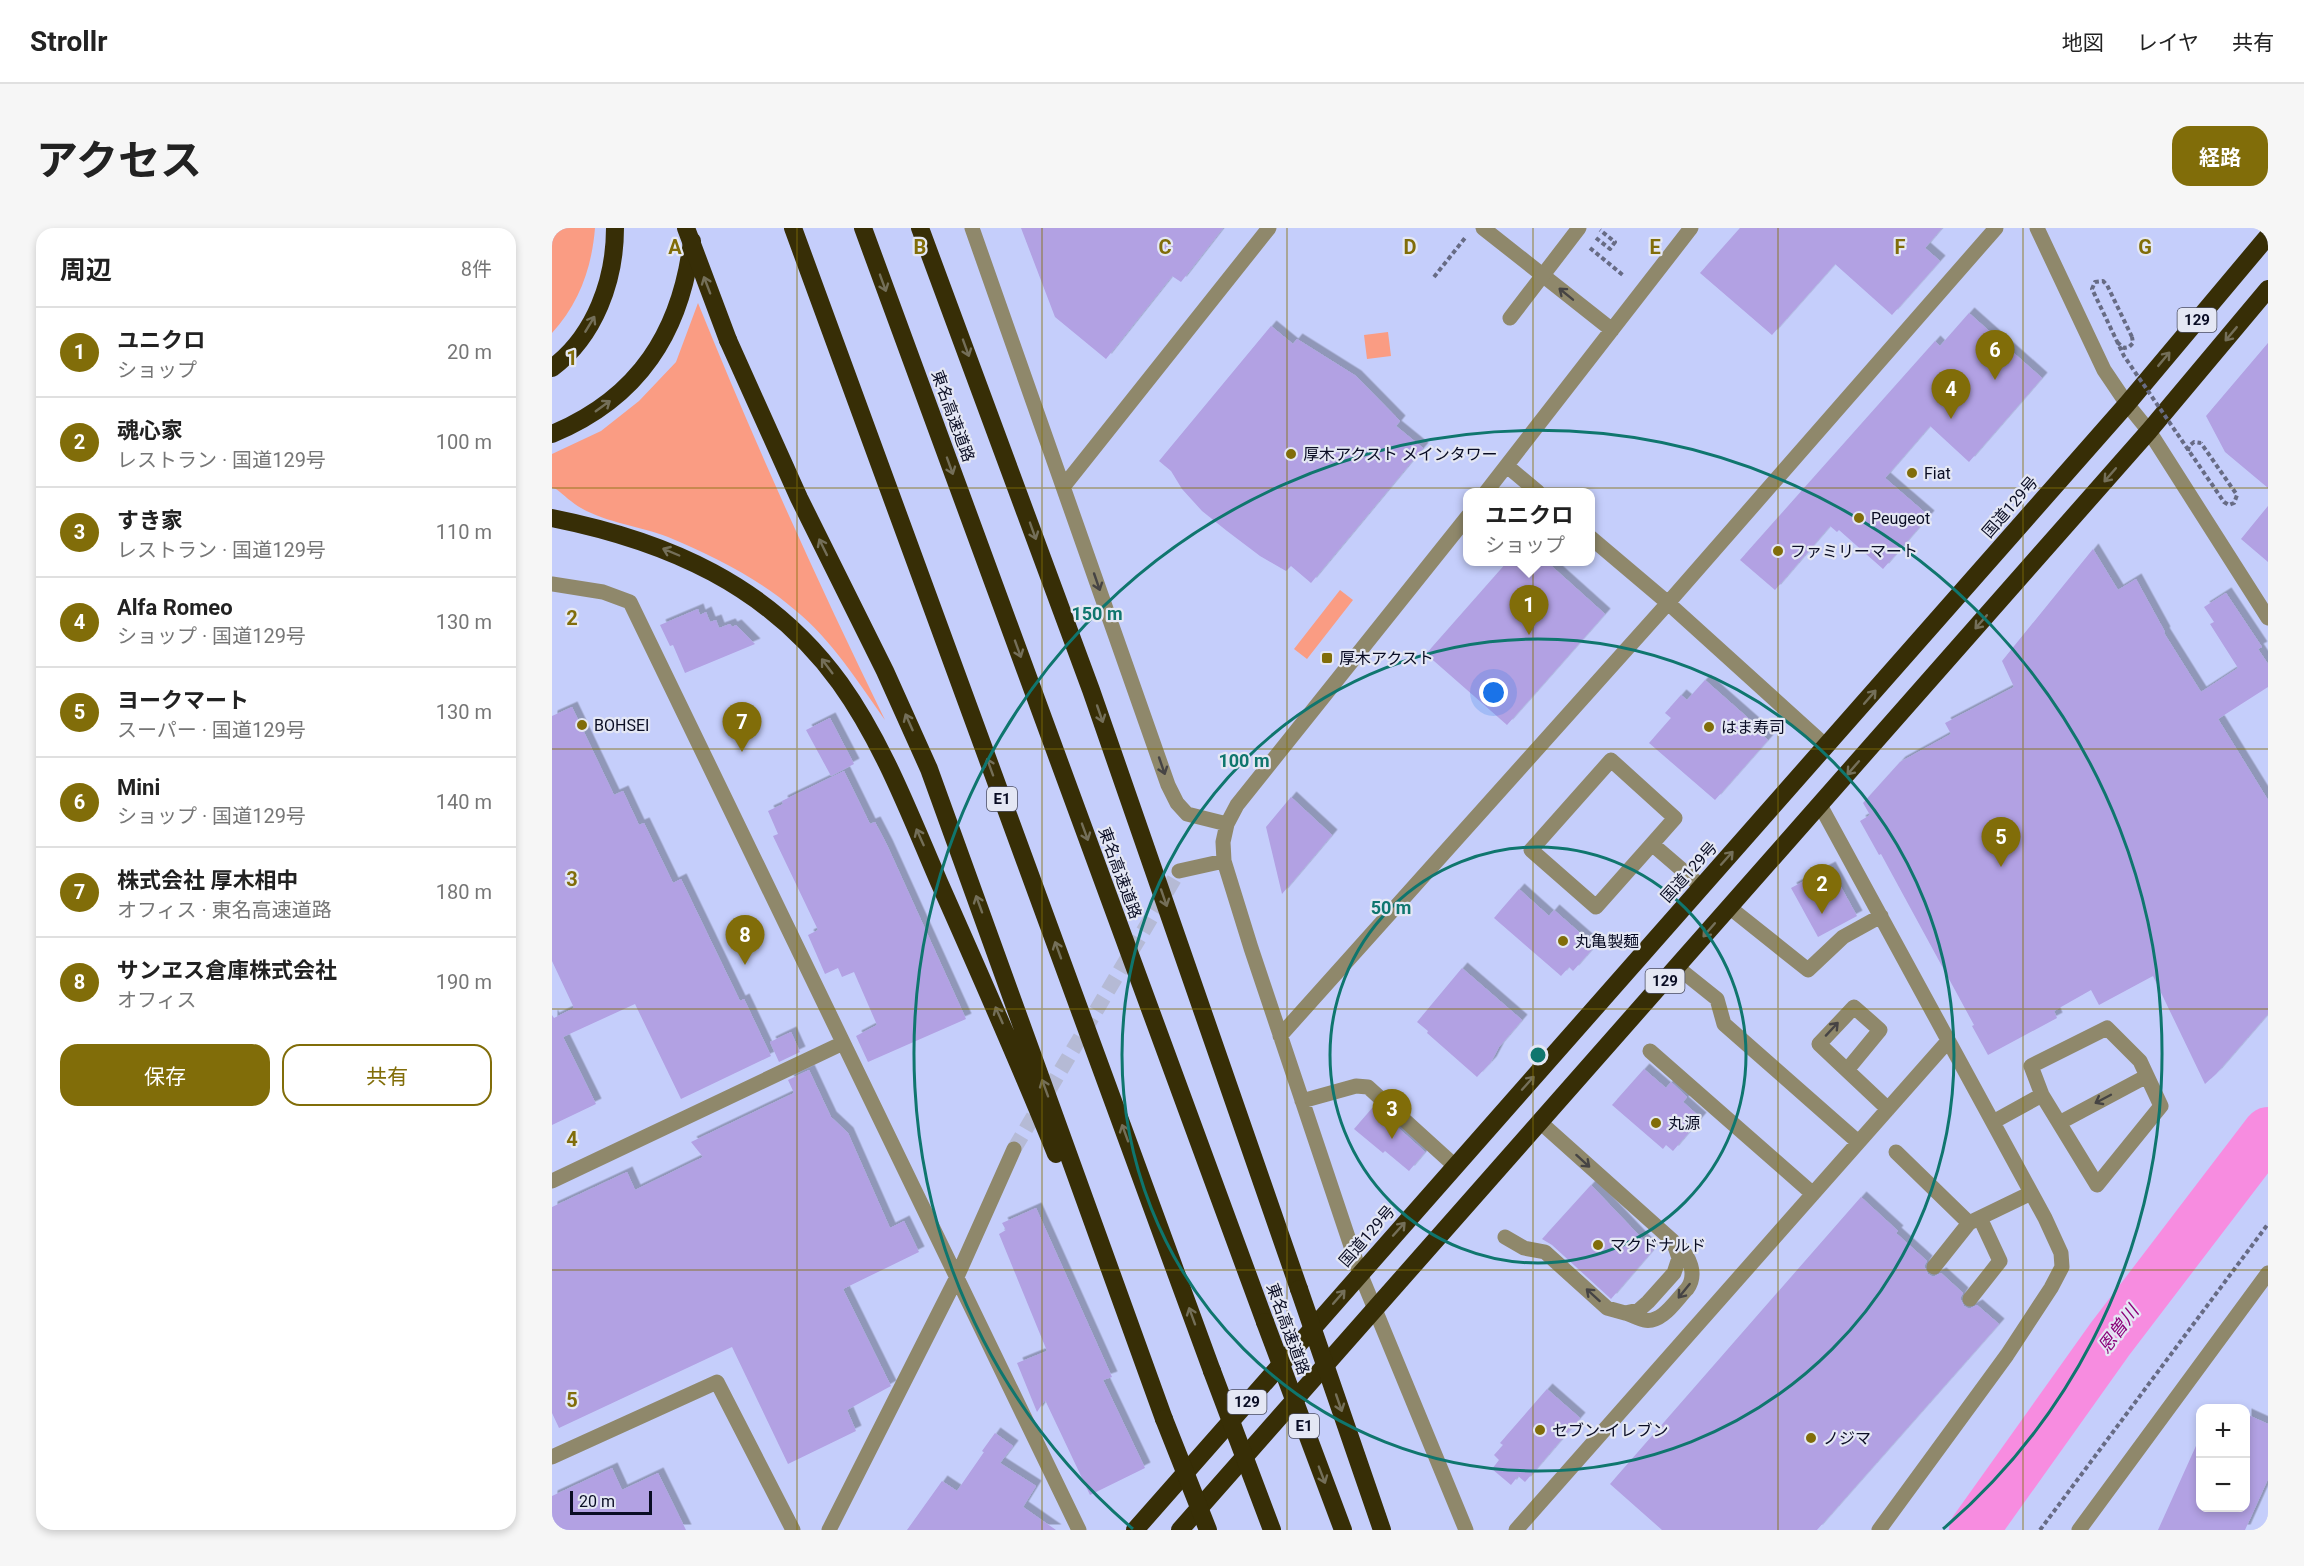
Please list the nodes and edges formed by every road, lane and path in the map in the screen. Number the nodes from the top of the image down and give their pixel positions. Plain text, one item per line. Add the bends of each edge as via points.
1 (615, 228) edge
2 (686, 228) edge
3 (694, 228) edge
4 (793, 228) edge
5 (863, 228) edge
6 (920, 228) edge
7 (927, 228) edge
8 (972, 228) edge
9 (1269, 228) edge
10 (1483, 228) edge
11 (1598, 228) edge
12 (1691, 228) edge
13 (1996, 228) edge
14 (2037, 228) edge
15 (1586, 231) edge
16 (2268, 236) edge
17 (1466, 237) dead end
18 (1587, 246) dead end
19 (1624, 276) dead end
20 (1434, 277) dead end
21 (2268, 289) edge
22 (2092, 292) dead end
23 (946, 293) junction
24 (1510, 318) dead end
25 (1612, 330) junction
26 (552, 368) edge
27 (2127, 404) junction
28 (2149, 431) junction
29 (552, 434) edge
30 (1507, 466) junction
31 (1063, 487) junction
32 (1489, 488) edge
33 (1533, 488) edge
34 (2220, 498) dead end
35 (552, 518) edge
36 (1463, 521) edge
37 (1595, 541) edge
38 (552, 584) edge
39 (1668, 603) junction
40 (2268, 618) edge
41 (1826, 746) junction
42 (1820, 805) junction
43 (1227, 824) junction
44 (1652, 844) junction
45 (1224, 861) junction
46 (1179, 871) dead end
47 (1702, 887) junction
48 (1730, 907) junction
49 (1881, 916) junction
50 (1677, 967) junction
51 (1280, 1036) junction
52 (1948, 1041) junction
53 (843, 1043) junction
54 (1650, 1051) dead end
55 (1847, 1070) dead end
56 (2147, 1076) junction
57 (2042, 1095) junction
58 (1302, 1101) junction
59 (1888, 1109) junction
60 (1540, 1122) junction
61 (1993, 1122) junction
62 (2059, 1123) junction
63 (1858, 1142) junction
64 (1014, 1149) tunnel mouth
65 (1896, 1152) dead end
66 (1455, 1166) junction
67 (552, 1181) edge
68 (2031, 1193) junction
69 (1813, 1194) junction
70 (1975, 1220) junction
71 (2268, 1224) edge
72 (1505, 1238) dead end
73 (1934, 1267) dead end
74 (1360, 1273) junction
75 (2268, 1273) edge
76 (956, 1279) junction
77 (1970, 1299) dead end
78 (1374, 1309) junction
79 (1164, 1419) junction
80 (552, 1457) edge
81 (793, 1530) edge
82 (829, 1530) edge
83 (1079, 1530) edge
84 (1135, 1530) edge
85 (1180, 1530) edge
86 (1208, 1530) edge
87 (1272, 1530) edge
88 (1343, 1530) edge
89 (1382, 1530) edge
90 (1466, 1530) edge
91 (1516, 1530) edge
92 (1880, 1530) edge
93 (2040, 1530) edge
94 (2079, 1530) edge

26 -> 1 highway via 574,348 604,297
79 -> 2 highway, bridge via 929,769 728,340
29 -> 3 highway via 603,407 630,385 652,359 681,300
87 -> 4 highway, E1, bridge
5 -> 88 highway, 東名高速道路 / E1, bridge
6 - 23 highway
7 - 23 highway
8 - 31 street
9 - 31 street
25 -> 10 street
11 - 15 path, bridge via 1616,242 1610,249
12 - 25 street
13 - 39 street
14 - 27 street via 2104,370
15 - 24 street, bridge
27 -> 16 highway, 国道129号 / 129
17 - 20 path
18 - 19 path
21 -> 28 highway, 129
22 - 34 path, bridge via 2119,345 2129,347 2132,337 2108,285 2095,282 2092,289 2124,356 2224,502 2234,503 2237,495 2201,443 2194,442 2189,446 2189,453
23 -> 89 highway, bridge via 1095,701
25 - 30 street
27 - 28 street
41 -> 27 highway, 国道129号 / 129
28 - 40 street
28 -> 42 highway, 129
30 - 32 street
30 - 33 street
31 -> 43 street via 1168,785 1187,814
79 -> 35 highway via 1005,1030 904,801 840,684 795,631 729,581 665,549 622,534
36 - 43 street via 1237,805
37 - 39 street
38 - 53 street via 603,592 630,602
39 - 41 street
39 - 51 street
47 -> 41 highway, 国道129号 / 129
42 - 48 highway, 129
42 - 49 street
43 - 45 street
44 - 44 street via 1596,908 1531,850 1611,760 1675,818
44 - 47 street
45 - 46 street
45 - 51 street
66 -> 47 highway, 国道129号 / 129
48 - 49 street via 1808,970 1843,937
48 -> 50 highway, 129
49 - 52 street
50 - 60 highway, 129
50 - 63 street via 1717,999 1724,1024
51 - 58 street
52 - 59 street
52 - 61 street
53 - 67 street
53 - 76 street
54 - 69 street
55 - 59 street
56 - 57 street via 2140,1061 2107,1028 2031,1066
56 -> 62 street
56 - 62 street via 2161,1106 2097,1185
57 - 61 street
57 - 62 street
58 - 66 street via 1356,1086 1368,1087
58 - 74 street
59 - 63 street
60 -> 72 street via 1673,1241 1679,1258 1674,1273 1648,1302 1639,1310 1625,1313 1607,1308 1545,1252 1535,1252
60 - 78 highway, 129
61 - 68 street
63 - 69 street
64 - 76 street
65 - 70 street
74 -> 66 highway, 国道129号 / 129
68 - 70 street
68 - 92 street via 2061,1252 2062,1267 2007,1355
69 - 91 street
70 - 73 street
70 - 77 street via 2000,1261
71 - 93 path
74 - 78 street
84 -> 74 highway, 国道129号 / 129
75 - 94 street
76 - 82 street
76 - 83 street
78 - 85 highway, 129
78 - 90 street
79 - 86 highway, bridge
80 - 81 street via 717,1382

